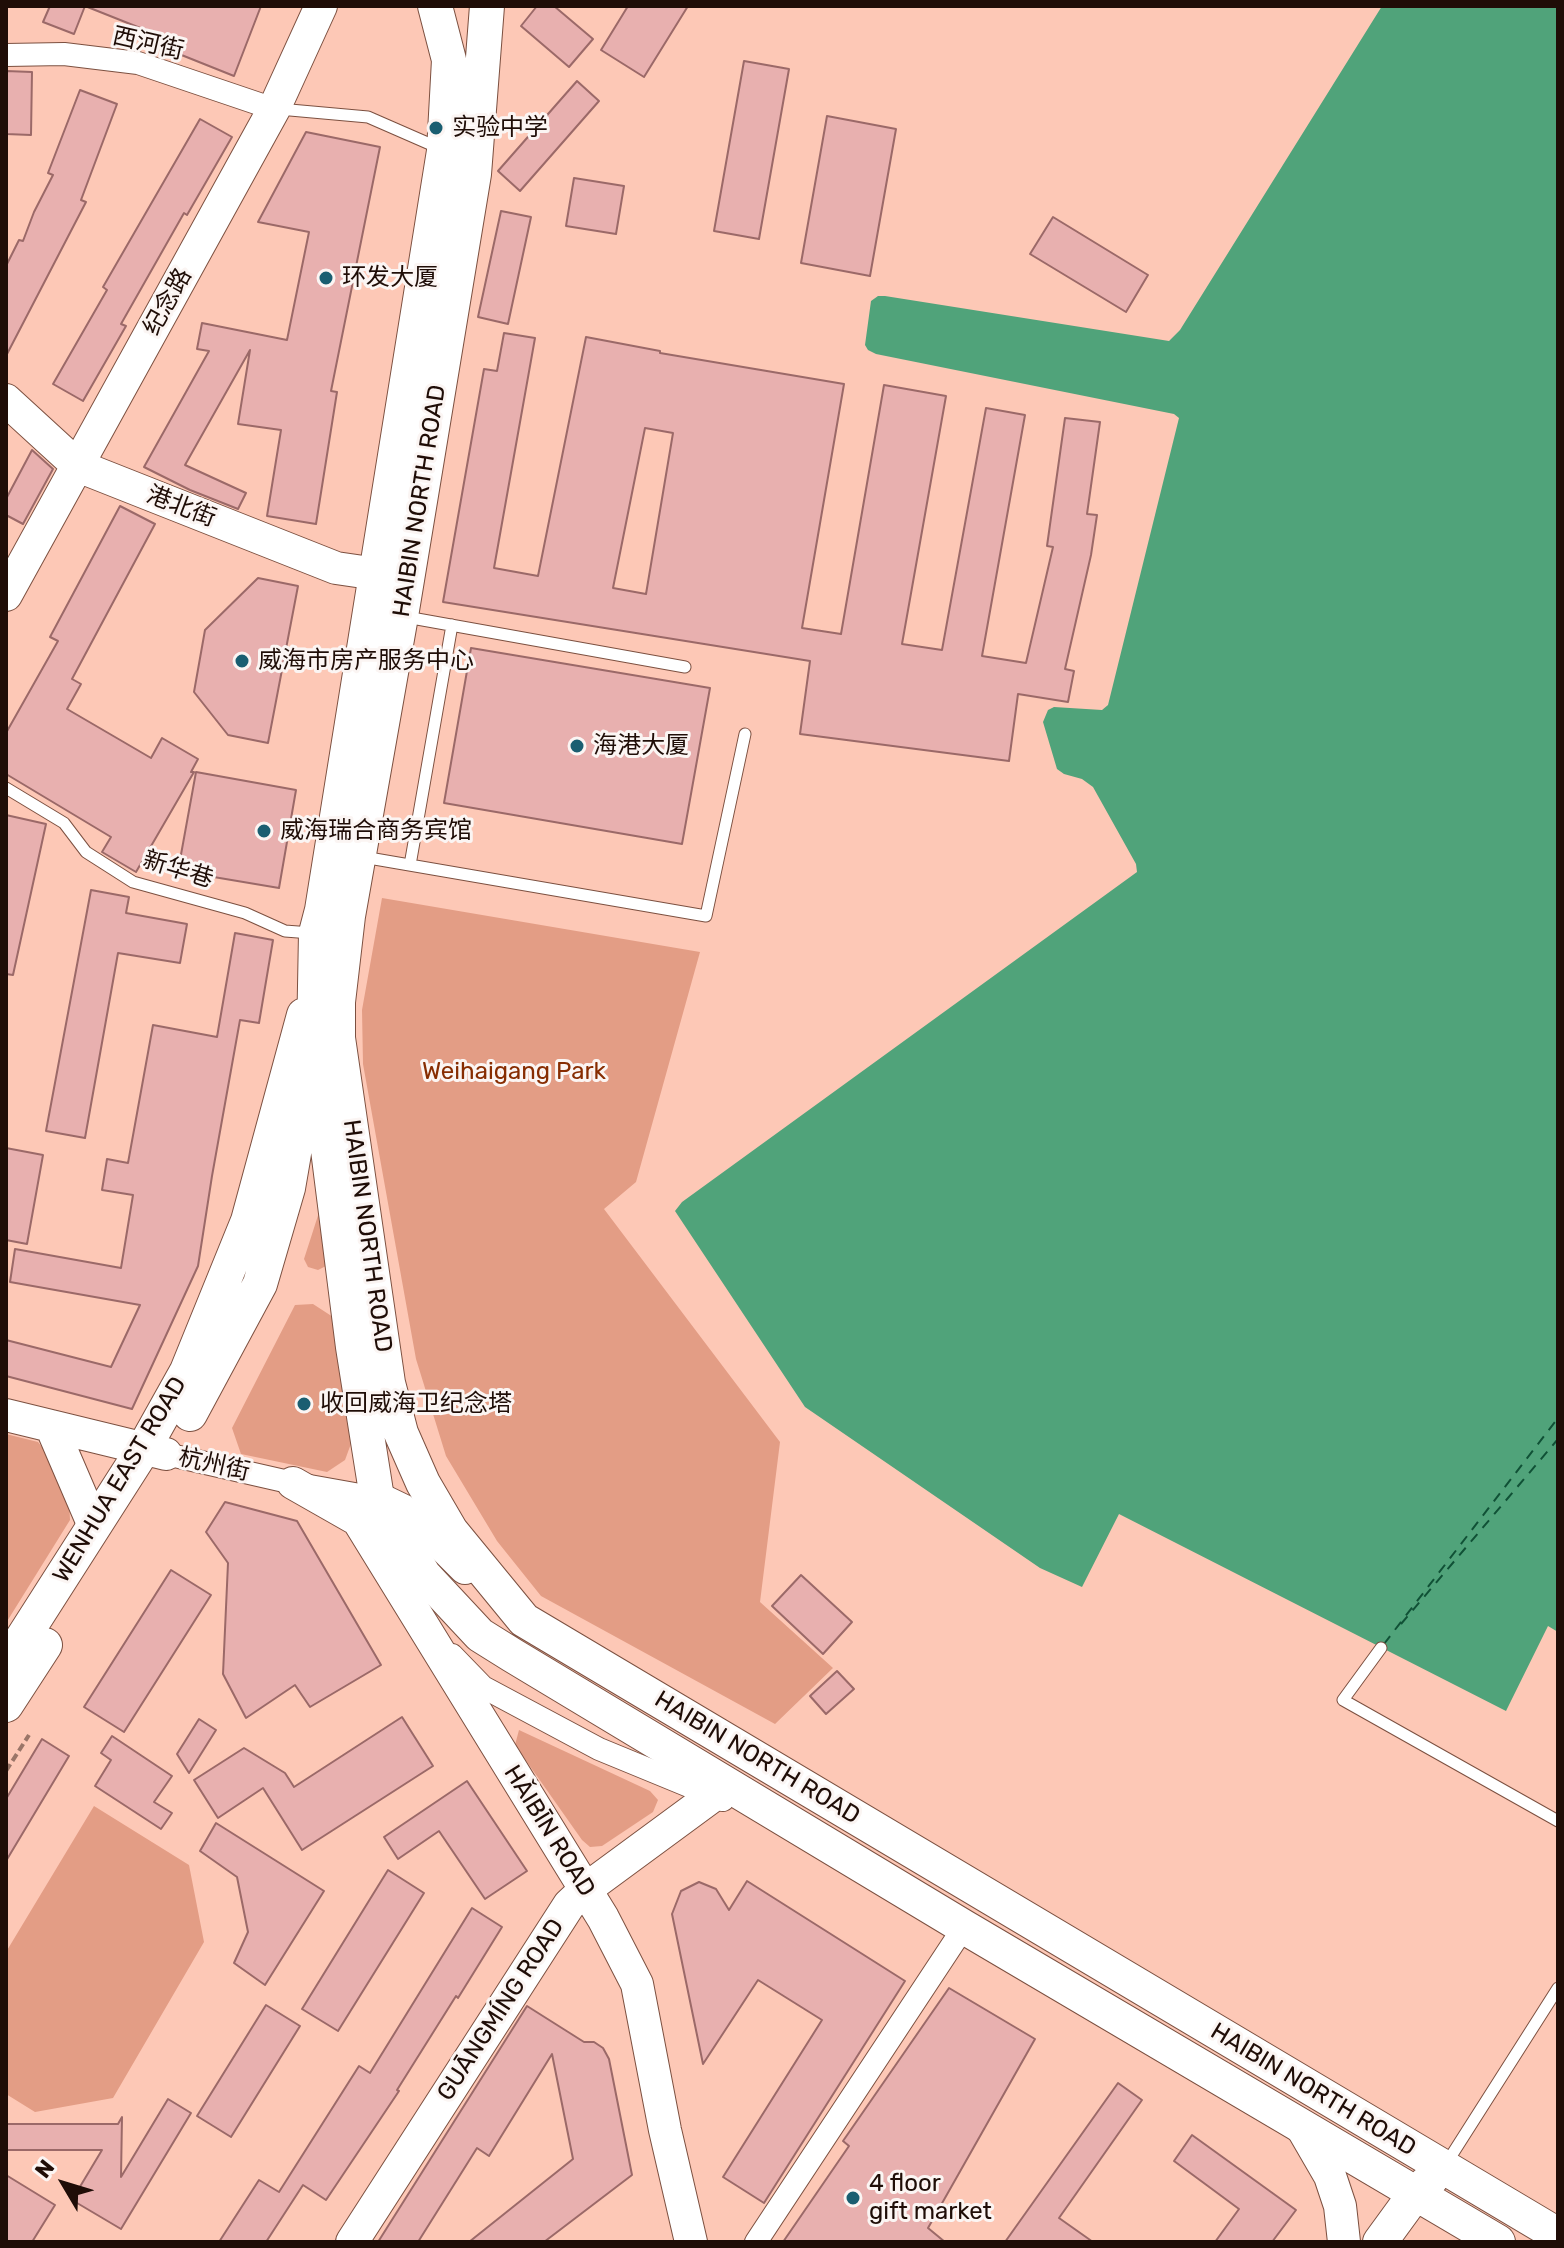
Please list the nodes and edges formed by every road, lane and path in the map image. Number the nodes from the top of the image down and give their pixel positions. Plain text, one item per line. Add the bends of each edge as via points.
1 (321, 6) edge
2 (487, 6) edge
3 (436, 7) edge
4 (6, 55) edge
5 (274, 109) junction
6 (444, 151) junction
7 (6, 400) edge
8 (78, 466) junction
9 (377, 574) junction
10 (6, 595) edge
11 (401, 616) junction
12 (452, 625) junction
13 (685, 667) dead end
14 (745, 734) dead end
15 (6, 788) edge
16 (359, 856) junction
17 (410, 865) junction
18 (331, 932) junction
19 (315, 972) junction
20 (338, 1002) junction
21 (314, 1039) junction
22 (6, 1415) edge
23 (51, 1426) junction
24 (155, 1451) junction
25 (293, 1483) junction
26 (377, 1498) junction
27 (94, 1526) junction
28 (418, 1620) junction
29 (524, 1620) junction
30 (1381, 1648) dead end
31 (6, 1664) edge
32 (6, 1705) edge
33 (29, 1735) dead end
34 (6, 1771) edge
35 (720, 1790) junction
36 (1558, 1821) edge
37 (586, 1889) junction
38 (964, 1927) junction
39 (1558, 1988) edge
40 (1301, 2126) junction
41 (1443, 2167) junction
42 (1423, 2199) junction
43 (1558, 2235) edge
44 (352, 2242) edge
45 (691, 2242) edge
46 (756, 2242) edge
47 (1344, 2242) edge
48 (1380, 2242) edge
49 (1404, 2242) edge
50 (1498, 2242) edge

1 - 5 street, 纪念路
2 - 11 main road, HAIBIN NORTH ROAD via 474,174
3 - 6 main road, HAIBIN NORTH ROAD via 449,60
4 - 5 street, 西河街 via 64,54 138,63
5 - 6 lane via 368,117
5 - 8 street, 纪念路
6 - 9 main road, HAIBIN NORTH ROAD
7 - 8 street, 港北街
8 - 9 street, 港北街 via 336,568
8 - 10 street, 纪念路
9 - 18 main road, HAIBIN NORTH ROAD via 322,910
11 - 12 lane
11 - 16 main road, HAIBIN NORTH ROAD
12 - 13 lane
12 - 17 lane
14 - 17 lane via 706,916
15 - 18 lane, 新华巷 via 64,823 86,852 133,882 245,913 285,931
16 - 17 lane
16 - 18 main road, HAIBIN NORTH ROAD
18 - 19 main road, HAIBIN NORTH ROAD
18 - 20 main road, HAIBIN NORTH ROAD
19 - 21 main road, HAIBIN NORTH ROAD
19 - 24 main road, WENHUA EAST ROAD via 248,1221
20 - 21 main road
20 - 29 main road, HAIBIN NORTH ROAD via 357,1176 388,1383 401,1433 451,1531
21 - 24 main road, WENHUA EAST ROAD via 288,1188 260,1284
21 - 26 main road, HAIBIN NORTH ROAD
22 - 23 street, 杭州街
23 - 24 street, 杭州街
23 - 27 street
24 - 25 street, 杭州街
24 - 27 main road, WENHUA EAST ROAD
24 - 32 main road, WENHUA EAST ROAD
25 - 26 street, 杭州街
25 - 28 street, HǍIBĪN ROAD via 358,1520
26 - 29 street via 426,1529
26 - 35 main road, HAIBIN NORTH ROAD via 424,1575 480,1635
27 - 31 main road, WENHUA EAST ROAD
28 - 35 street via 483,1687 599,1749
28 - 37 street, HǍIBĪN ROAD
29 - 41 main road, HAIBIN NORTH ROAD
30 - 36 lane via 1343,1700
33 - 34 path
35 - 37 street, GUĀNGMÍNG ROAD
35 - 38 main road, HAIBIN NORTH ROAD
37 - 44 street, GUĀNGMÍNG ROAD via 569,1905
37 - 45 street, HǍIBĪN ROAD via 637,1984
38 - 40 main road, HAIBIN NORTH ROAD
38 - 46 street
39 - 41 lane
40 - 42 main road, HAIBIN NORTH ROAD
40 - 47 street via 1330,2176
41 - 42 main road
41 - 43 main road, HAIBIN NORTH ROAD
42 - 48 main road
42 - 49 main road
42 - 50 main road, HAIBIN NORTH ROAD

